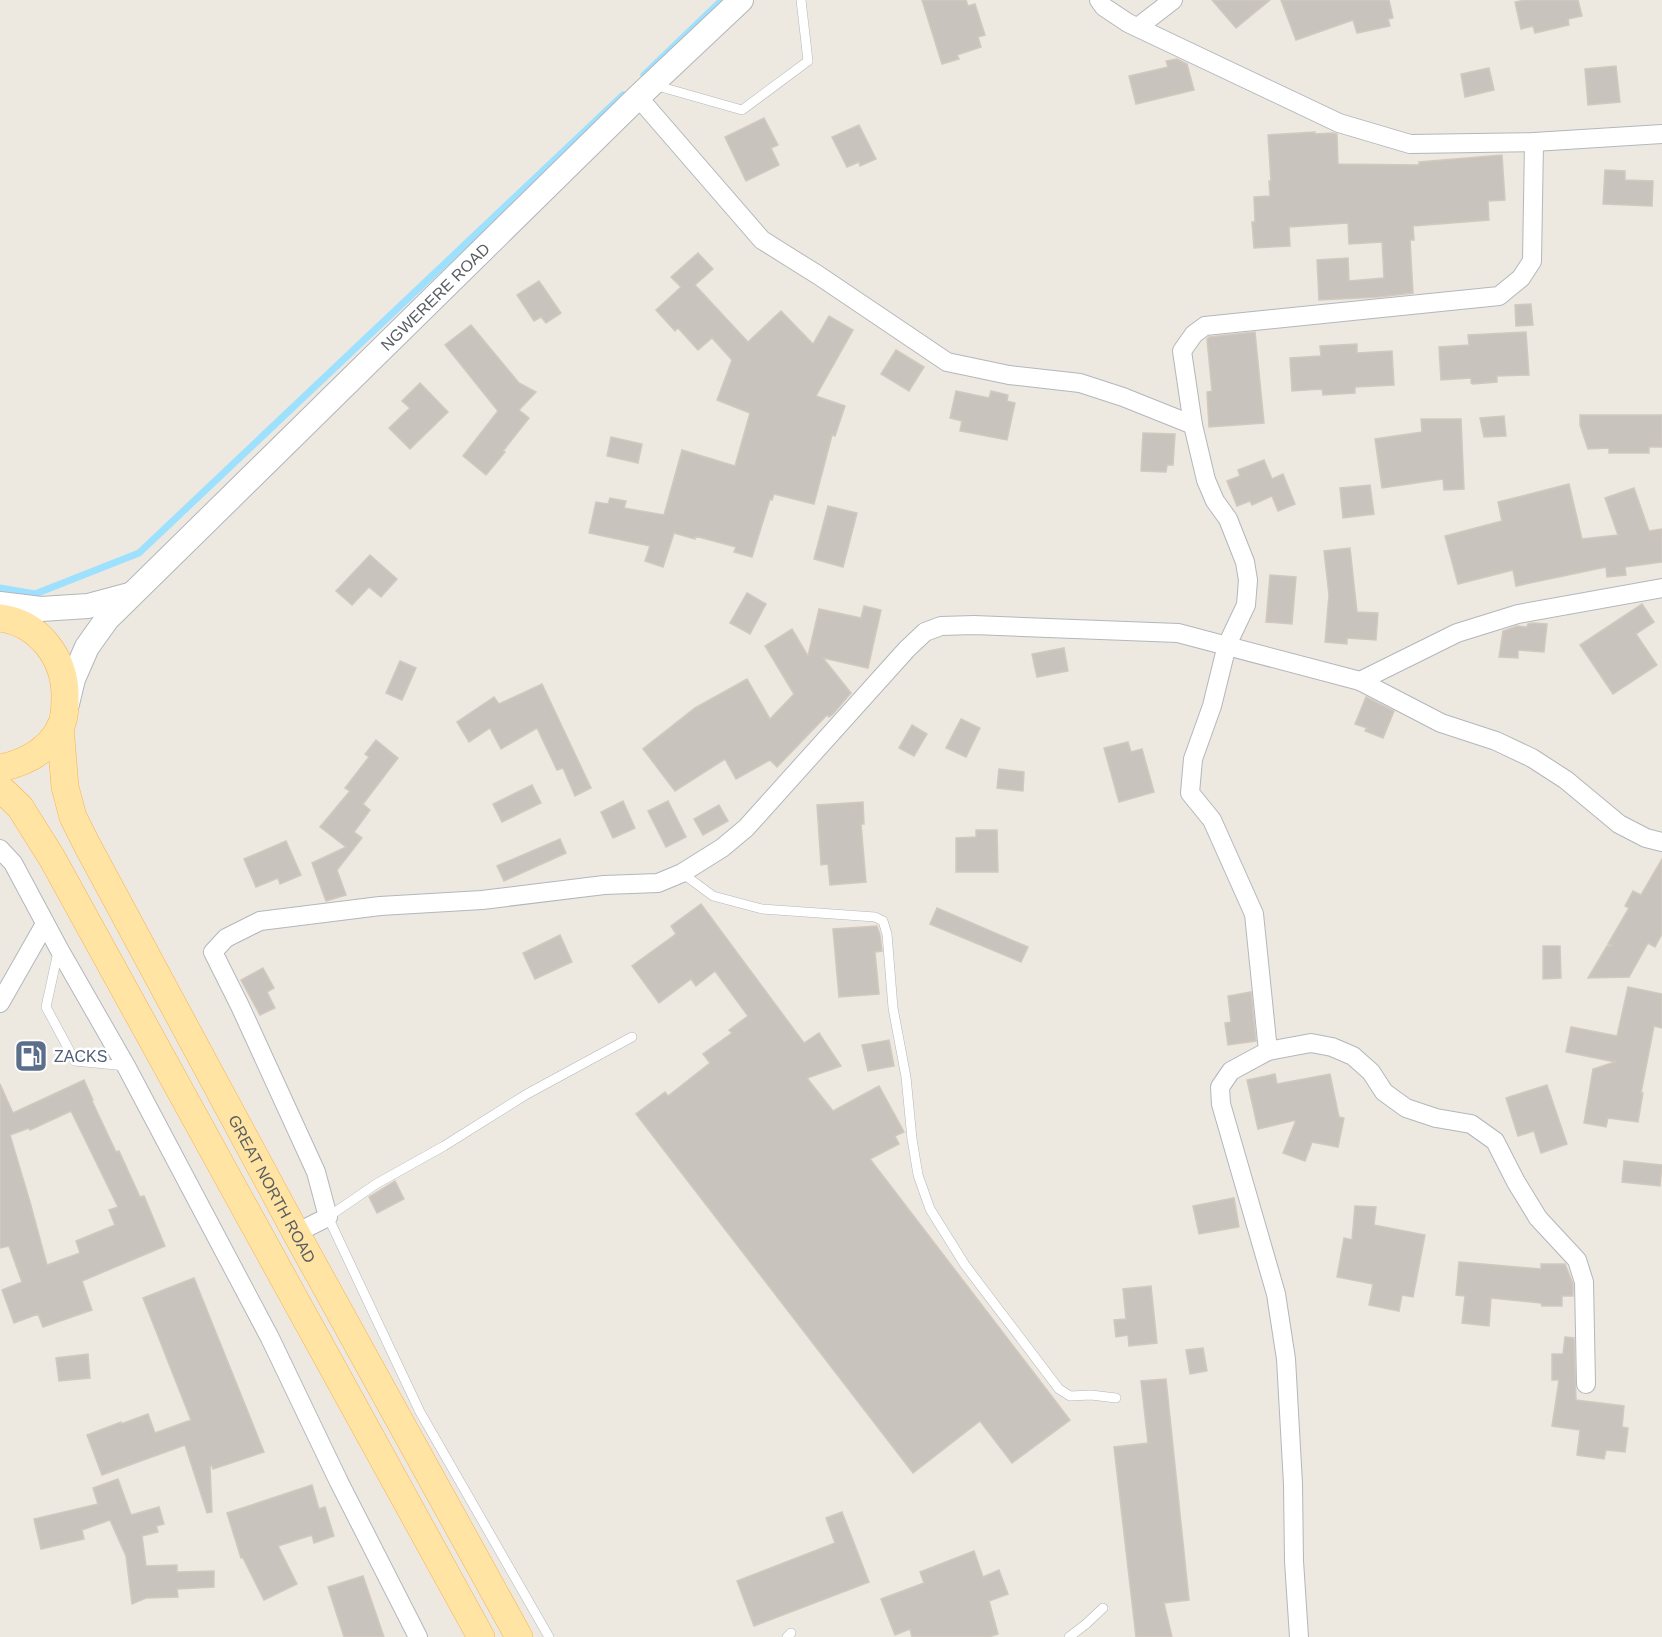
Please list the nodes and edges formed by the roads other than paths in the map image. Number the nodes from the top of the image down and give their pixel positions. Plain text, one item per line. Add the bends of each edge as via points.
1 (741, 0) edge
2 (801, 0) edge
3 (1100, 0) edge
4 (1173, 0) edge
5 (1138, 27) junction
6 (645, 91) junction
7 (1662, 134) edge
8 (1534, 142) junction
9 (1193, 425) junction
10 (1662, 588) edge
11 (132, 594) junction
12 (0, 604) edge
13 (41, 609) junction
14 (0, 617) edge
15 (1227, 645) junction
16 (1360, 681) junction
17 (62, 720) junction
18 (0, 768) edge
19 (0, 788) edge
20 (1662, 842) edge
21 (0, 849) edge
22 (682, 873) junction
23 (45, 924) junction
24 (59, 950) junction
25 (0, 1003) edge
26 (632, 1037) dead end
27 (1268, 1051) junction
28 (126, 1066) junction
29 (328, 1217) junction
30 (296, 1233) junction
31 (1586, 1384) dead end
32 (1116, 1398) dead end
33 (1103, 1608) dead end
34 (418, 1637) edge
35 (481, 1637) edge
36 (519, 1637) edge
37 (549, 1637) edge
38 (1069, 1637) edge
39 (1299, 1637) edge

1 - 6 main road, NGWERERE ROAD
2 - 6 lane via 808,61 742,110
3 - 5 street via 1104,7
4 - 5 street
5 - 8 street via 1339,123 1410,144
6 - 9 street via 762,240 947,362 1009,375 1080,383
6 - 11 main road, NGWERERE ROAD
7 - 8 street
8 - 9 street via 1532,261 1521,278 1498,296 1205,326 1182,351
9 - 15 street via 1206,480 1228,519 1248,580 1246,605
10 - 16 street via 1518,614 1457,633
11 - 13 main road via 88,606
11 - 17 main road, NGWERERE ROAD via 87,647
12 - 13 main road
13 - 14 main road
14 - 17 main road, GREAT NORTH ROAD via 28,628 54,654 65,688
15 - 16 street
15 - 22 street via 1178,633 974,625 942,626 925,632 746,828
15 - 27 street via 1212,706 1193,759 1190,793 1212,820 1254,914
16 - 20 street via 1441,723 1532,758 1566,780 1618,824
17 - 18 main road via 39,753
17 - 30 main road, GREAT NORTH ROAD via 65,787 73,817
19 - 35 main road, GREAT NORTH ROAD via 20,807 52,858
21 - 23 street via 13,863
22 - 29 street via 658,883 380,906 260,921 226,938 213,952 316,1172
22 - 32 lane via 713,896 762,909 875,917 883,921 912,1139 918,1175 930,1209 965,1265 1059,1389 1070,1396
23 - 24 street
23 - 25 street
24 - 28 street
24 - 28 lane via 46,1007 75,1061
26 - 29 lane via 527,1094
27 - 31 street via 1311,1043 1332,1047 1353,1056 1371,1072 1384,1092 1406,1108 1471,1124 1496,1141 1538,1218 1576,1260 1584,1282
27 - 39 street via 1231,1071 1220,1087 1221,1104 1276,1294 1283,1337
28 - 34 street via 270,1338
29 - 30 street
29 - 37 lane via 420,1412
30 - 36 main road, GREAT NORTH ROAD
33 - 38 lane

